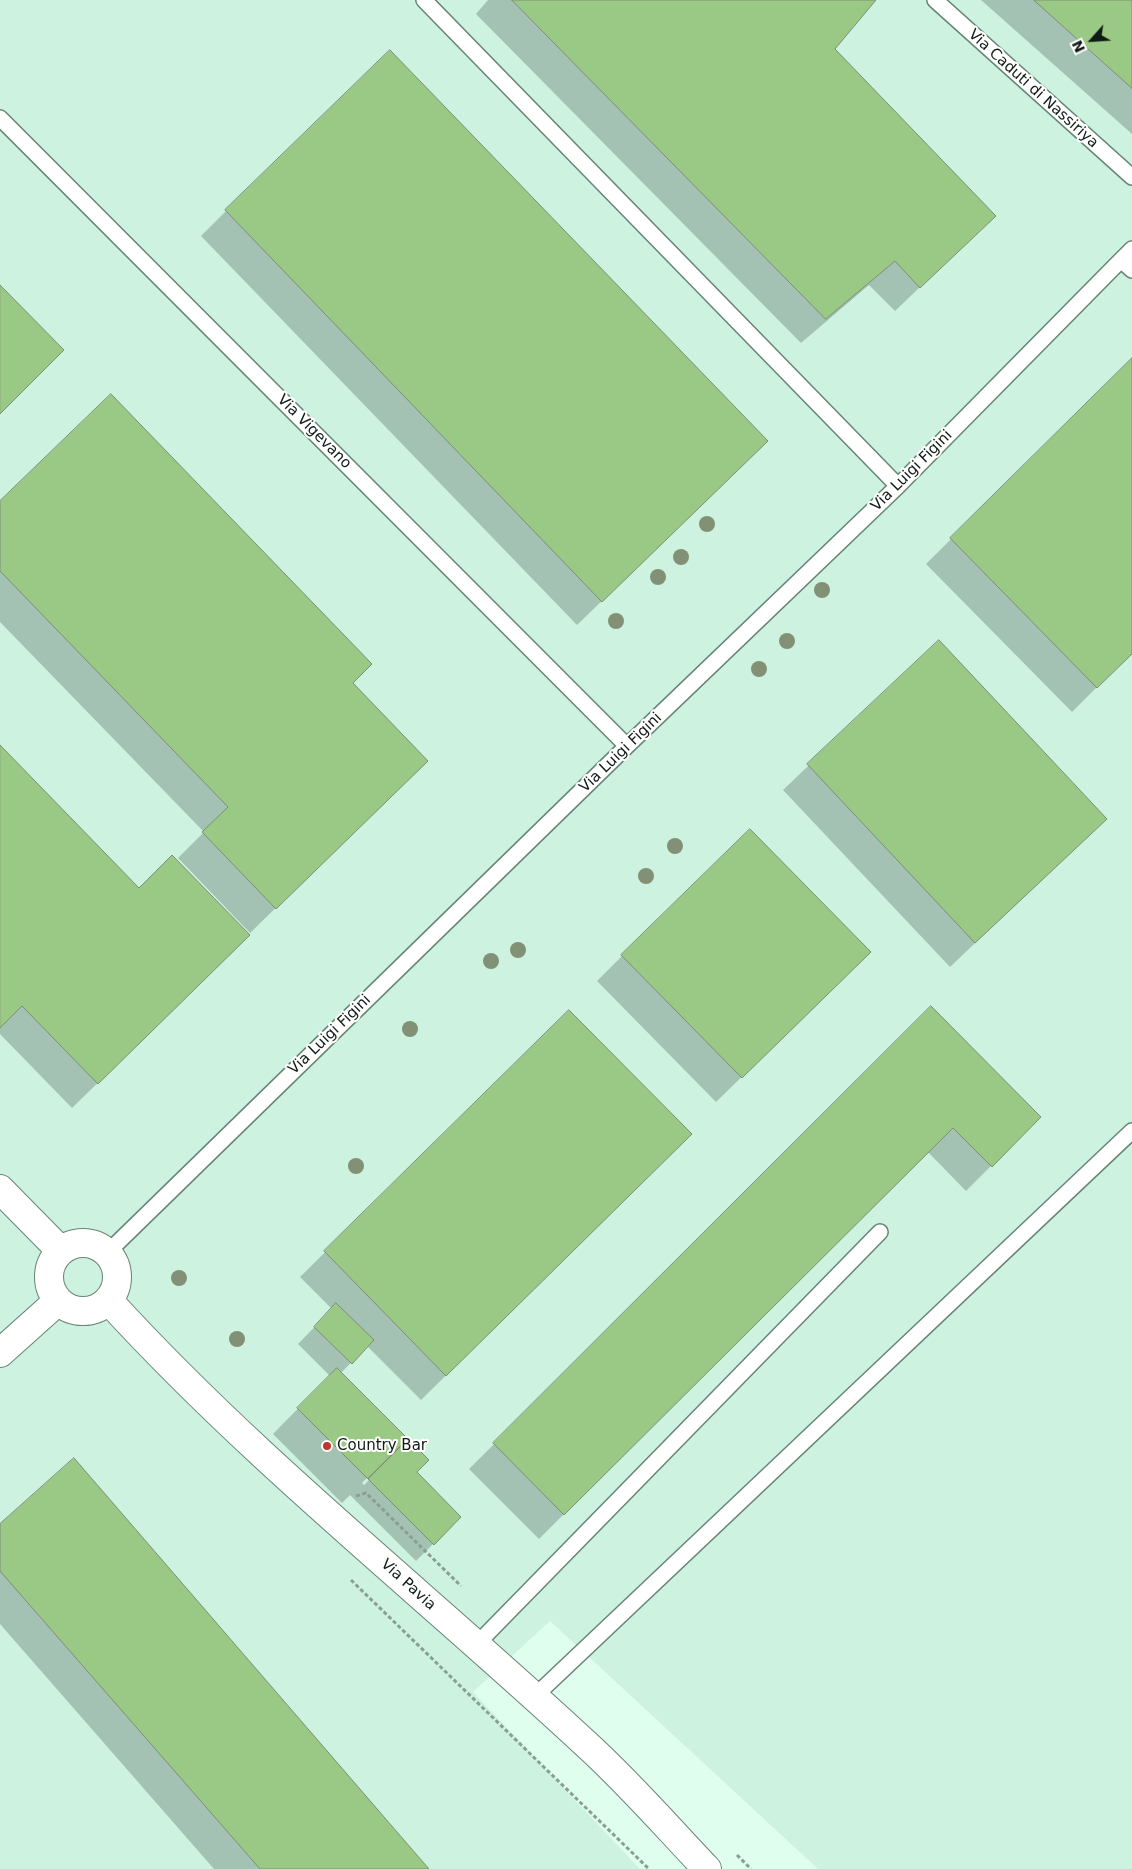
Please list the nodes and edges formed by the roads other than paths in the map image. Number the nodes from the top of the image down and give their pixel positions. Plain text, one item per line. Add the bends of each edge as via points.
1 (424, 0) edge
2 (934, 0) edge
3 (0, 118) edge
4 (1132, 177) edge
5 (1128, 260) edge
6 (898, 486) junction
7 (627, 746) junction
8 (1129, 1133) edge
9 (0, 1189) edge
10 (880, 1232) dead end
11 (61, 1250) junction
12 (107, 1253) junction
13 (109, 1300) junction
14 (58, 1302) junction
15 (0, 1353) edge
16 (476, 1645) junction
17 (534, 1697) junction
18 (707, 1869) edge

1 - 6 lane
2 - 4 lane, Via Caduti di Nassiriya
3 - 7 lane, Via Vigevano
5 - 6 lane, Via Luigi Figini
6 - 7 lane, Via Luigi Figini
7 - 12 lane, Via Luigi Figini
8 - 17 lane
9 - 11 street
10 - 16 lane
11 - 12 street via 76,1244 93,1244
11 - 14 street via 50,1266 49,1276 49,1285
12 - 13 street via 116,1268 117,1285
13 - 14 street via 93,1311 74,1311
13 - 16 street, Via Pavia via 156,1352 291,1480
14 - 15 street
16 - 17 street, Via Pavia
17 - 18 street, Via Pavia via 588,1745

